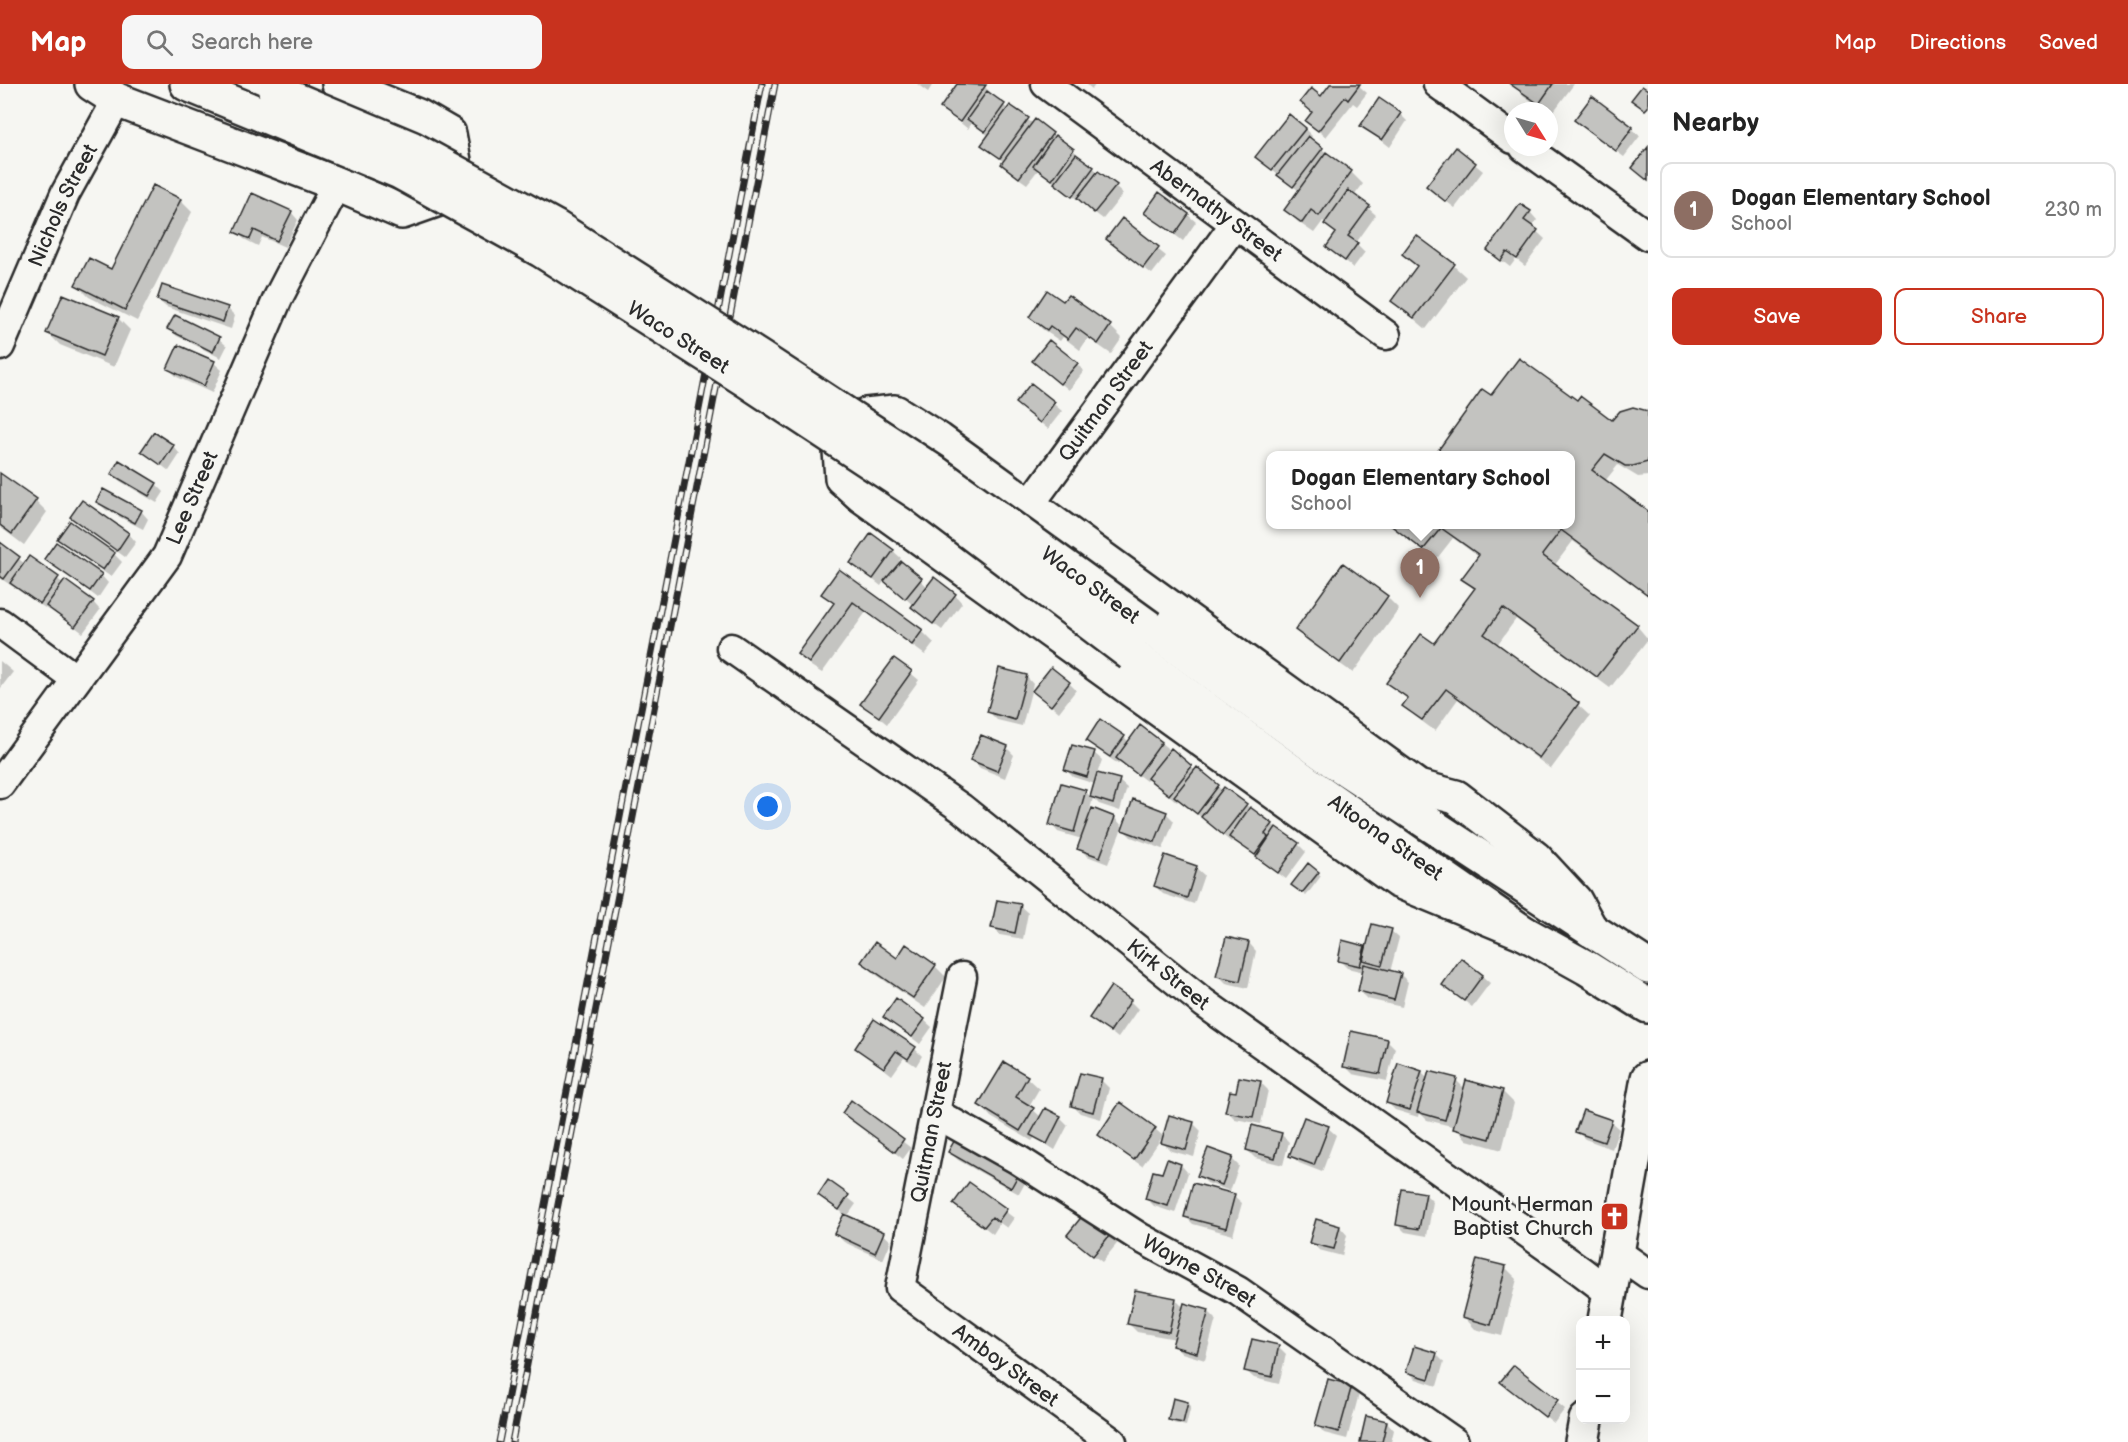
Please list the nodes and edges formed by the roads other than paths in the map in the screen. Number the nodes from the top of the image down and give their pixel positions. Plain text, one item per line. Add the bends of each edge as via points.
1 (187, 84) edge
2 (339, 84) edge
3 (1046, 84) edge
4 (1438, 84) edge
5 (104, 92) edge
6 (266, 97) edge
7 (1504, 132) edge
8 (1537, 156) edge
9 (337, 184) junction
10 (1235, 224) junction
11 (1648, 236) edge
12 (1386, 335) dead end
13 (0, 346) edge
14 (1028, 506) junction
15 (976, 576) junction
16 (0, 623) edge
17 (1150, 628) joint
18 (731, 648) dead end
19 (1131, 654) joint
20 (76, 679) junction
21 (0, 784) edge
22 (1418, 787) junction
23 (1495, 867) junction
24 (1591, 930) junction
25 (1524, 933) junction
26 (1648, 967) edge
27 (962, 977) dead end
28 (1648, 1006) edge
29 (1648, 1078) edge
30 (936, 1113) junction
31 (1617, 1253) junction
32 (1648, 1274) edge
33 (900, 1288) joint
34 (1608, 1307) edge
35 (1585, 1424) edge
36 (1112, 1442) edge
37 (1454, 1442) edge
38 (1582, 1442) edge

1 - 6 main road, Waco Street
2 - 9 main road via 418,116 448,134 454,161 436,200 402,212
3 - 10 street, Abernathy Street
4 - 7 street
5 - 9 main road
5 - 13 street, Nichols Street
6 - 17 main road, Waco Street, bridge via 411,148 555,227 938,474
6 - 19 main road, Waco Street, bridge via 541,250 746,380 922,496
8 - 11 street
9 - 20 street, Lee Street via 278,298 167,556
10 - 12 street, Abernathy Street
10 - 14 street, Quitman Street
14 - 15 street, Quitman Street
14 - 15 main road via 895,412 867,415 860,424 840,451 842,478
14 - 22 main road
15 - 25 main road via 1398,881
16 - 20 street
17 - 23 main road, Altoona Street via 1332,760
18 - 34 street, Kirk Street via 961,808 1204,1003 1572,1264
19 - 25 main road, Altoona Street via 1313,787
20 - 21 street, Lee Street
22 - 23 main road
22 - 24 main road via 1456,797 1535,858 1575,901
23 - 24 main road, Altoona Street
24 - 26 main road, Altoona Street
25 - 28 main road, Altoona Street
27 - 30 street, Quitman Street
29 - 31 main road
30 - 33 street, Quitman Street
30 - 37 street, Wayne Street via 1017,1159 1139,1238 1238,1291
31 - 32 street
31 - 34 main road
33 - 36 street, Amboy Street
35 - 38 main road

